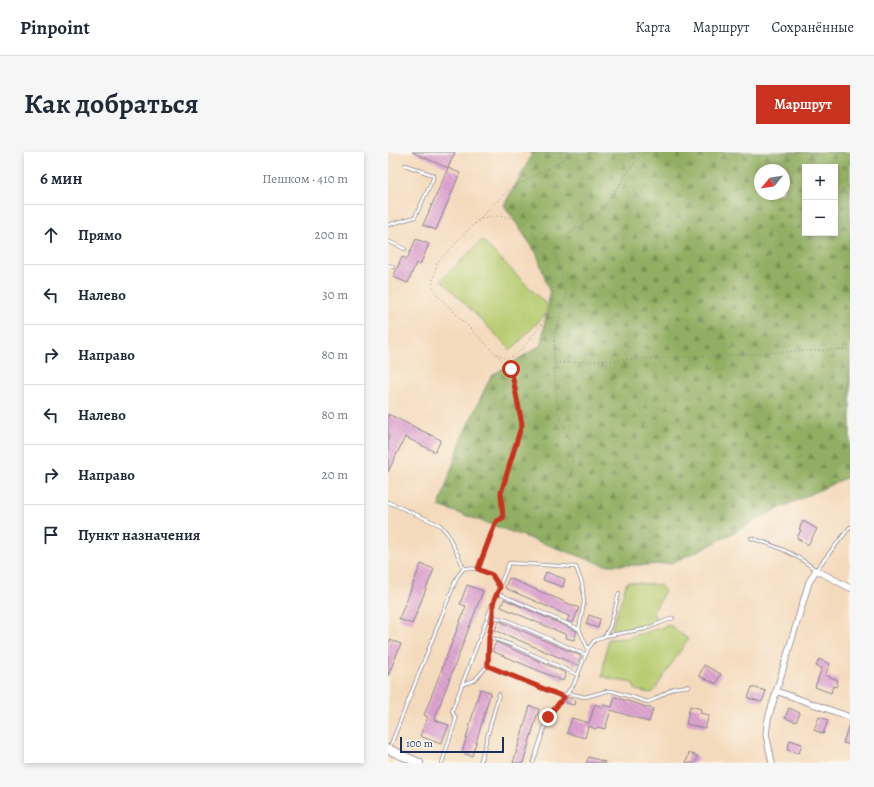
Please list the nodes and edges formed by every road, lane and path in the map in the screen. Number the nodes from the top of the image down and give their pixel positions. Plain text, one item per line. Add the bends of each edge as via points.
1 (560, 152) edge
2 (572, 152) edge
3 (646, 152) edge
4 (562, 161) junction
5 (405, 165) dead end
6 (388, 224) edge
7 (472, 226) junction
8 (388, 241) edge
9 (406, 249) dead end
10 (388, 266) edge
11 (393, 267) dead end
12 (850, 349) edge
13 (495, 352) junction
14 (554, 363) junction
15 (388, 502) edge
16 (503, 518) junction
17 (850, 527) edge
18 (751, 538) dead end
19 (464, 568) junction
20 (478, 569) junction
21 (816, 570) junction
22 (500, 587) junction
23 (850, 588) edge
24 (497, 593) junction
25 (619, 593) dead end
26 (493, 603) junction
27 (493, 617) junction
28 (673, 618) dead end
29 (579, 629) junction
30 (605, 636) junction
31 (489, 637) junction
32 (588, 649) junction
33 (586, 655) junction
34 (488, 666) junction
35 (578, 675) junction
36 (461, 685) junction
37 (689, 686) dead end
38 (776, 691) junction
39 (567, 692) junction
40 (499, 694) dead end
41 (564, 697) junction
42 (850, 717) edge
43 (388, 736) edge
44 (393, 738) junction
45 (388, 749) edge
46 (419, 763) edge
47 (442, 763) edge
48 (480, 763) edge
49 (534, 763) edge
50 (772, 763) edge

1 - 4 path
2 - 4 path
3 - 14 path via 633,164 601,212 560,240 556,254 566,295 555,333
4 - 7 path via 507,191
5 - 6 lane via 433,175 433,179 415,217
7 - 13 path via 437,263 432,285 438,296
7 - 13 path via 482,218 488,217 517,219 524,223 532,231 543,254 552,283 554,295 551,308 531,338 517,354 507,359
8 - 9 lane
10 - 11 lane
12 - 14 path
13 - 16 path via 511,369 522,424 501,493
14 - 16 path via 558,412 573,448 572,470 555,506 538,521 522,530 508,525
15 - 19 lane via 440,525 447,533
16 - 20 lane via 496,521
17 - 21 lane
18 - 21 lane via 792,553
19 - 20 lane
19 - 44 lane via 457,577
20 - 22 lane via 492,575
21 - 23 street
21 - 38 street via 809,582
22 - 24 lane
22 - 29 lane via 509,564 576,567 582,583 584,602
24 - 26 lane
24 - 29 lane
25 - 30 lane
26 - 27 lane
26 - 36 lane
27 - 31 lane
27 - 33 lane via 507,620
28 - 30 lane via 645,629
29 - 32 lane
30 - 32 lane via 594,641
31 - 34 lane
31 - 35 lane
32 - 33 lane
33 - 35 lane
34 - 36 lane via 475,680
34 - 41 lane
35 - 39 lane
36 - 47 lane via 452,711 456,719
37 - 39 lane via 668,690 648,702 612,691 584,697
38 - 42 street
38 - 50 street via 766,734
39 - 41 lane
40 - 48 lane
41 - 49 lane via 548,717
43 - 44 lane
44 - 45 lane
45 - 46 main road

